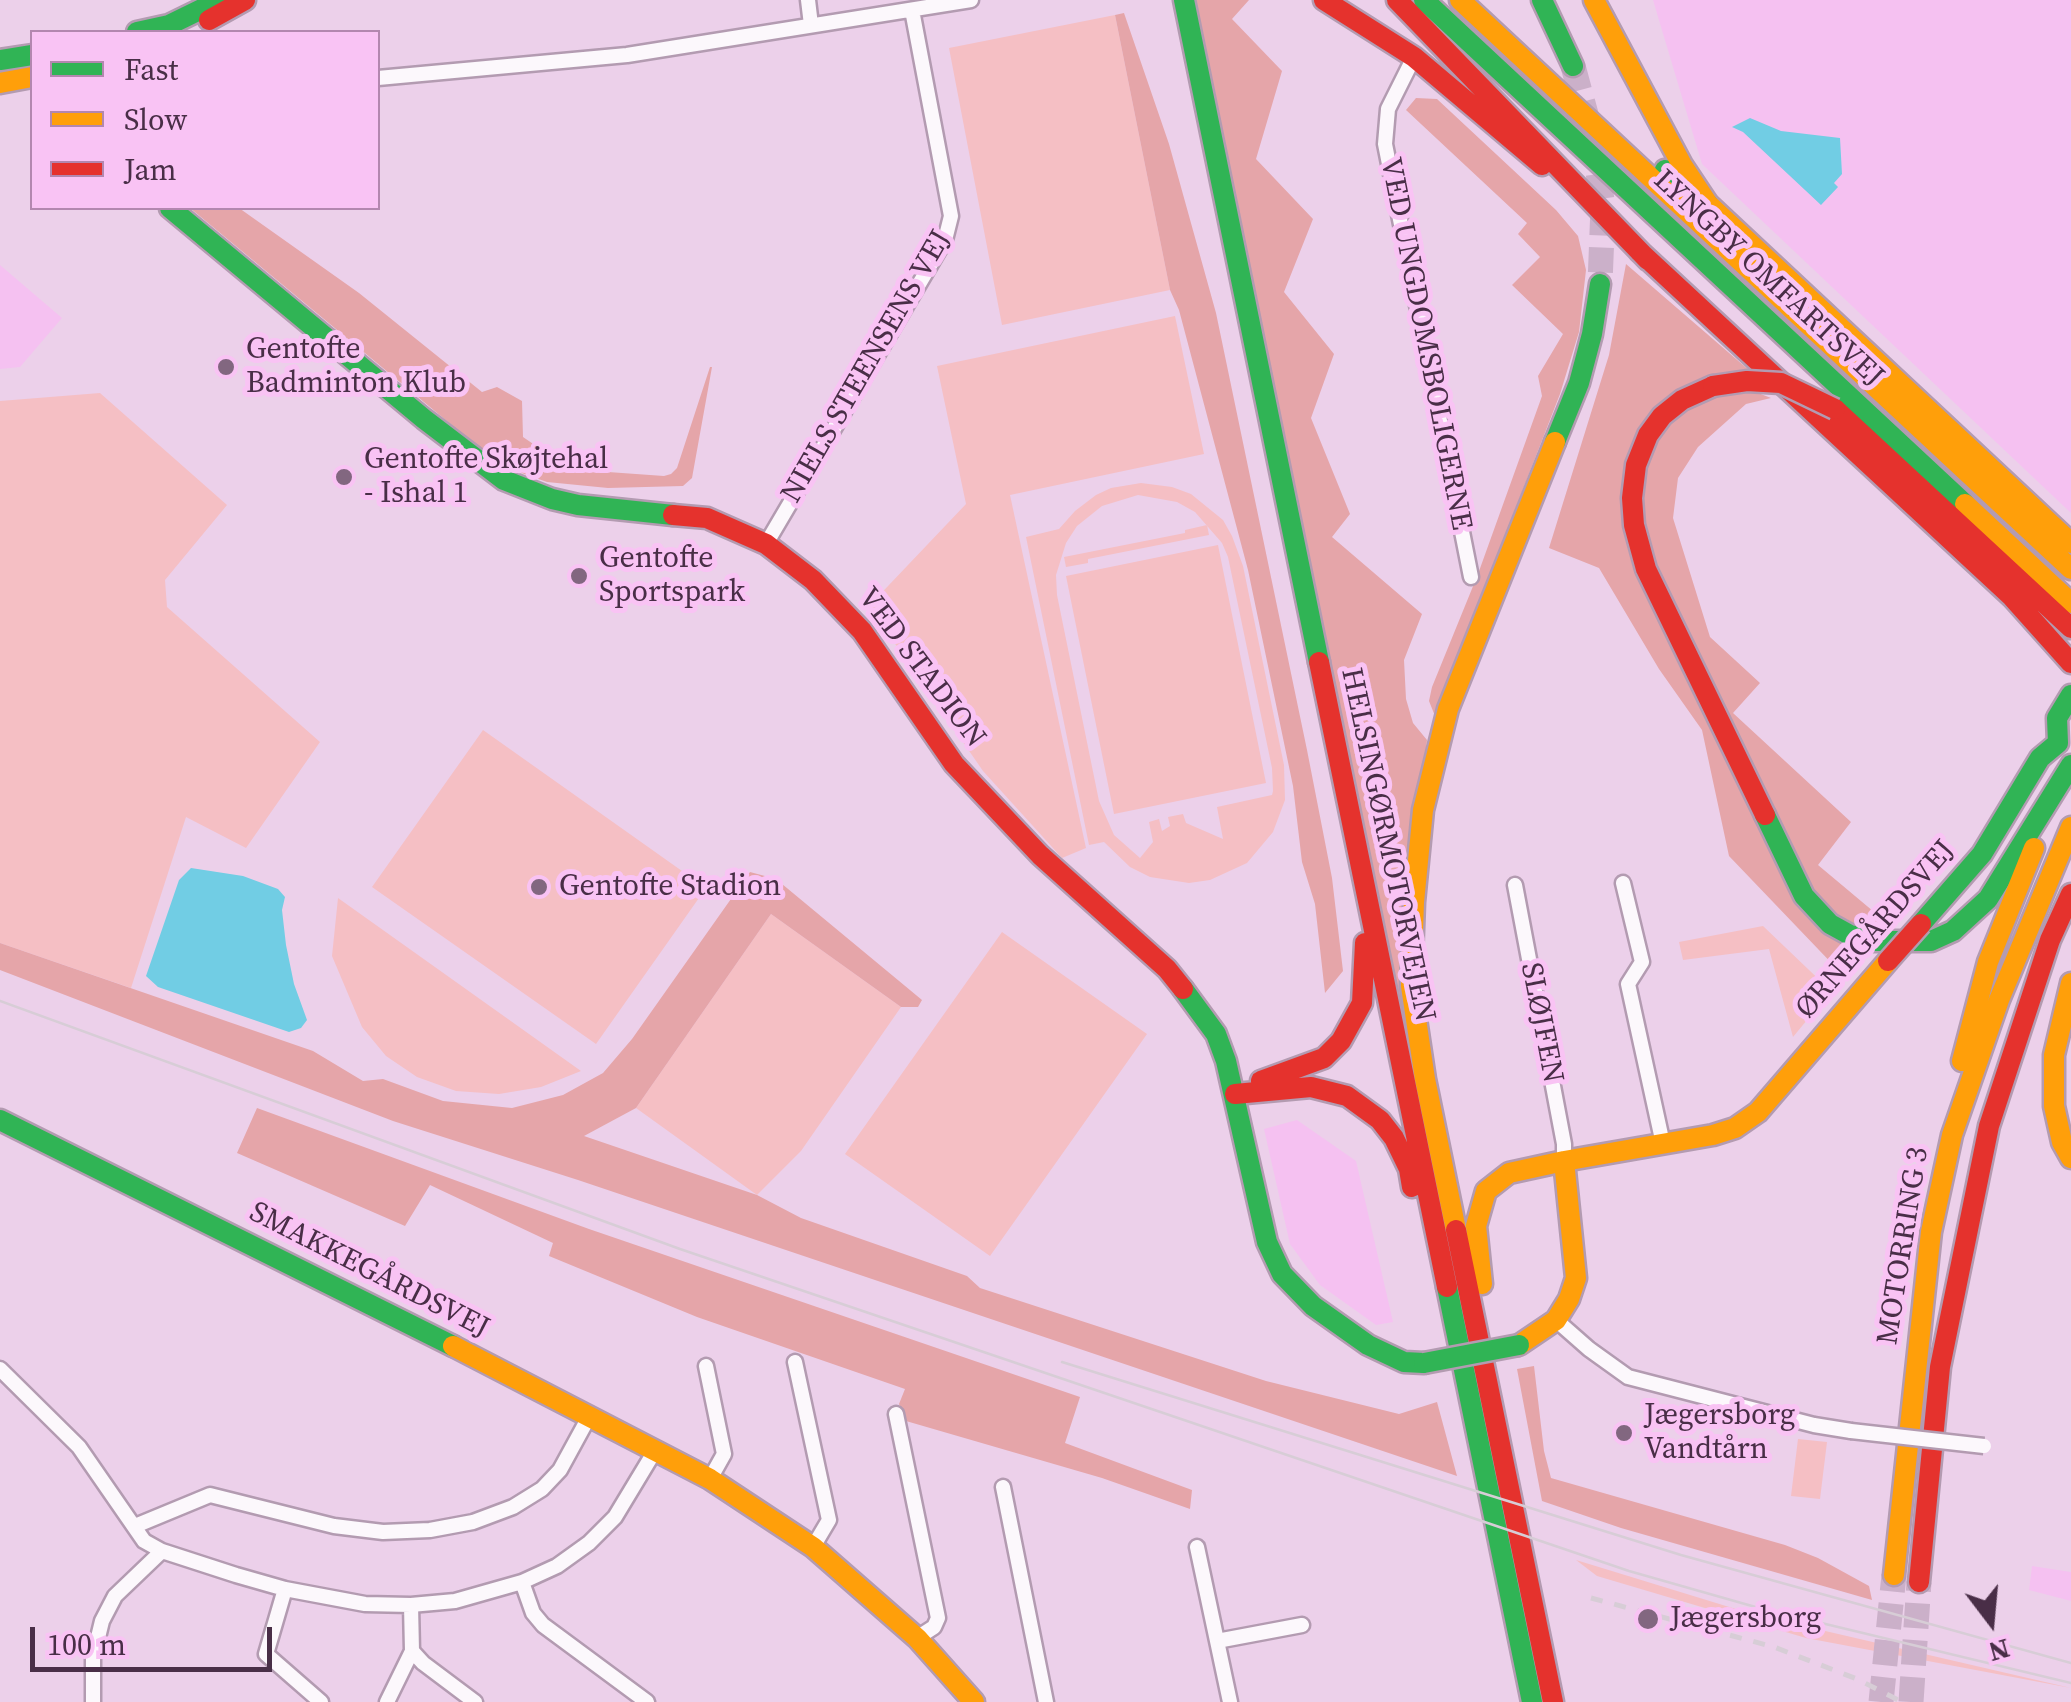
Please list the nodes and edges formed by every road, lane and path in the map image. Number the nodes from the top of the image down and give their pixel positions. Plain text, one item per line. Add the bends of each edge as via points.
1 (220, 0) edge
2 (246, 0) edge
3 (808, 0) edge
4 (971, 0) edge
5 (1184, 0) edge
6 (1324, 0) edge
7 (1397, 0) edge
8 (1424, 0) edge
9 (1460, 0) edge
10 (1542, 0) edge
11 (1594, 0) edge
12 (912, 10) junction
13 (811, 25) junction
14 (1488, 27) junction
15 (146, 30) edge
16 (184, 30) edge
17 (30, 55) edge
18 (1414, 57) junction
19 (0, 60) edge
20 (1574, 66) tunnel mouth
21 (30, 77) edge
22 (380, 78) edge
23 (0, 83) edge
24 (1708, 204) junction
25 (172, 210) edge
26 (1648, 260) junction
27 (1600, 284) tunnel mouth
28 (2071, 543) edge
29 (766, 544) junction
30 (2071, 569) edge
31 (1471, 577) dead end
32 (2012, 596) junction
33 (2071, 603) edge
34 (2071, 628) edge
35 (2071, 640) edge
36 (2071, 663) edge
37 (2071, 696) edge
38 (2071, 766) edge
39 (2058, 788) junction
40 (2071, 827) edge
41 (1624, 883) dead end
42 (1515, 886) dead end
43 (1364, 888) junction
44 (2071, 894) edge
45 (2071, 983) edge
46 (1235, 1094) junction
47 (0, 1120) edge
48 (1952, 1135) junction
49 (1664, 1144) junction
50 (2071, 1158) edge
51 (1564, 1160) junction
52 (1556, 1320) junction
53 (1459, 1346) junction
54 (795, 1362) dead end
55 (706, 1366) dead end
56 (0, 1369) edge
57 (896, 1414) dead end
58 (590, 1415) junction
59 (1497, 1431) junction
60 (1984, 1446) dead end
61 (656, 1449) junction
62 (710, 1478) junction
63 (1004, 1487) dead end
64 (134, 1526) junction
65 (813, 1547) junction
66 (1197, 1547) dead end
67 (162, 1551) junction
68 (1894, 1575) tunnel mouth
69 (522, 1582) junction
70 (1919, 1582) tunnel mouth
71 (285, 1589) junction
72 (411, 1605) junction
73 (1302, 1625) dead end
74 (917, 1638) junction
75 (1217, 1641) junction
76 (412, 1650) junction
77 (93, 1702) edge
78 (321, 1702) edge
79 (387, 1702) edge
80 (475, 1702) edge
81 (647, 1702) edge
82 (974, 1702) edge
83 (1046, 1702) edge
84 (1230, 1702) edge
85 (1532, 1702) edge
86 (1553, 1702) edge

1 - 15 main road
2 - 16 main road
3 - 13 street
4 - 12 street
5 - 43 main road, HELSINGØRMOTORVEJEN
6 - 18 main road
7 - 26 main road
8 - 33 main road, LYNGBY OMFARTSVEJ
9 - 14 main road, LYNGBY OMFARTSVEJ
10 - 20 main road
11 - 24 main road
12 - 13 street
12 - 29 street, NIELS STEENSENS VEJ via 949,192 948,228
13 - 22 street via 570,62
14 - 24 main road via 1568,83
14 - 30 main road, LYNGBY OMFARTSVEJ
17 - 19 main road
18 - 26 main road
18 - 31 street, VED UNGDOMSBOLIGERNE via 1388,109 1384,144
21 - 23 main road
24 - 28 main road
25 - 29 main road, VED STADION via 504,480 578,504 707,518
26 - 32 main road
27 - 59 main road, HELSINGØRMOTORVEJEN via 1579,383 1448,710 1423,810 1414,902 1411,986 1425,1079
29 - 46 main road, VED STADION via 862,631 954,764 1040,856 1167,969 1216,1034
32 - 35 main road
32 - 36 main road
34 - 39 main road, bridge via 1835,409 1781,383 1713,386 1682,400 1648,435 1632,498 1646,570 1804,896 1830,924 1875,940 1931,942 1970,919
37 - 49 main road, ØRNEGÅRDSVEJ, bridge via 2057,718 2058,743 2040,758 1982,854 1758,1112 1724,1131
38 - 39 main road
39 - 48 main road via 1988,962 1952,1103
40 - 48 main road, MOTORRING 3
41 - 49 street via 1642,962 1628,984
42 - 51 street, SLØJFEN
43 - 46 main road via 1365,974 1353,1024 1324,1058
43 - 53 main road, HELSINGØRMOTORVEJEN
44 - 70 main road, MOTORRING 3 via 1989,1126 1940,1368
45 - 50 main road via 2054,1056 2054,1106
46 - 52 main road, bridge via 1259,1210 1282,1274 1368,1346 1424,1363 1520,1344
46 - 53 main road via 1311,1087 1347,1096 1380,1120 1408,1170 1429,1267
47 - 58 main road, SMAKKEGÅRDSVEJ
48 - 68 main road, MOTORRING 3 via 1931,1232
49 - 51 main road, ØRNEGÅRDSVEJ
51 - 52 main road via 1576,1278
51 - 59 main road, ØRNEGÅRDSVEJ via 1509,1173 1492,1185 1479,1209
52 - 60 street, bridge via 1628,1377 1814,1425
53 - 85 main road, HELSINGØRMOTORVEJEN
54 - 65 street via 829,1520
55 - 62 street via 724,1454
56 - 64 street via 79,1448
57 - 74 street via 938,1618
58 - 61 main road, SMAKKEGÅRDSVEJ
58 - 64 street via 542,1489 473,1522 383,1532 210,1494
59 - 86 main road, HELSINGØRMOTORVEJEN
61 - 62 main road, SMAKKEGÅRDSVEJ
61 - 69 street via 615,1517 589,1544
62 - 65 main road, SMAKKEGÅRDSVEJ
63 - 83 street
64 - 67 street
65 - 74 main road, SMAKKEGÅRDSVEJ
66 - 75 street
67 - 71 street
67 - 77 street via 115,1596 102,1621
69 - 72 street via 455,1601
69 - 81 street via 543,1625
71 - 72 street
71 - 78 street via 266,1654
72 - 76 street
73 - 75 street
74 - 82 main road, SMAKKEGÅRDSVEJ
75 - 84 street
76 - 79 street
76 - 80 street

